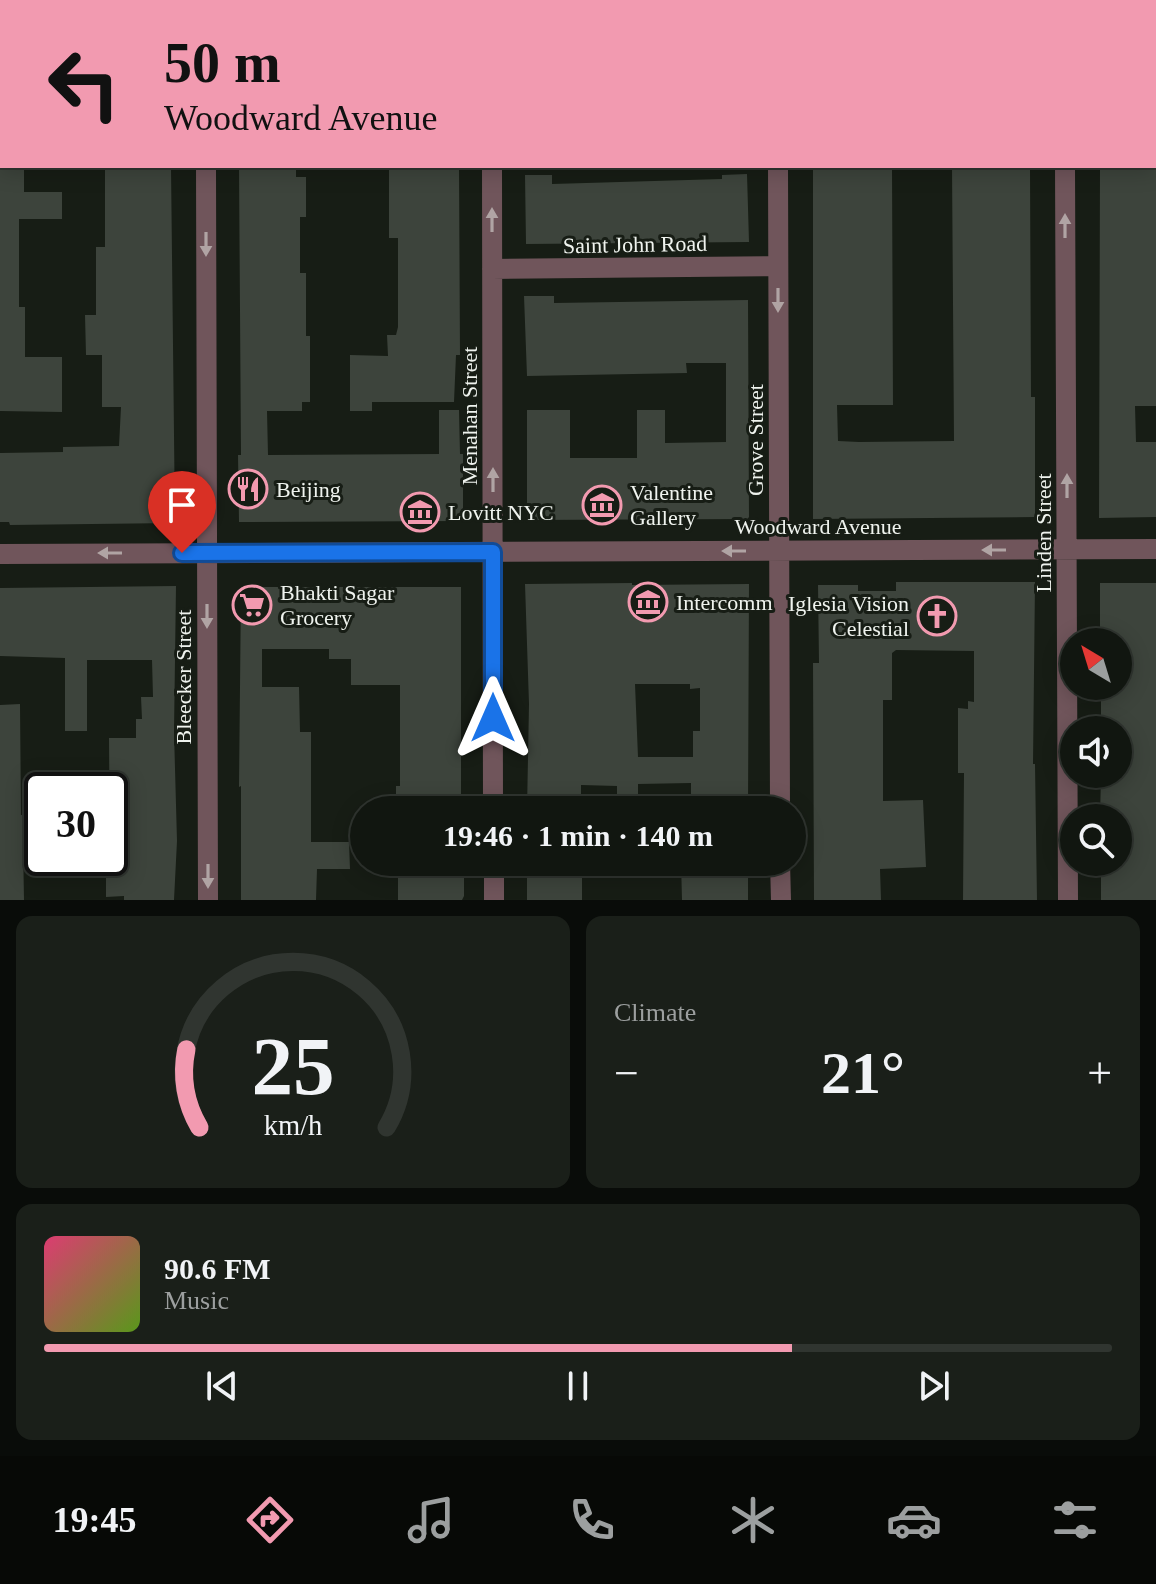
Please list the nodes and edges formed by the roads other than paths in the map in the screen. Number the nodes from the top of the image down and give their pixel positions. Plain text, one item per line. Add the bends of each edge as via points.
1 (206, 168) edge
2 (492, 168) edge
3 (778, 168) edge
4 (1065, 168) edge
5 (778, 266) junction
6 (492, 269) junction
7 (1067, 549) junction
8 (1156, 549) edge
9 (780, 550) junction
10 (493, 552) junction
11 (207, 553) junction
12 (0, 554) edge
13 (493, 796) edge
14 (780, 796) edge
15 (494, 876) edge
16 (780, 876) edge
17 (208, 900) edge
18 (494, 900) edge
19 (781, 900) edge
20 (1068, 900) edge

1 -> 11 street, Bleecker Street
6 -> 2 street, Menahan Street
3 - 5 street, Grove Street
7 -> 4 street, Linden Street
5 - 6 street, Saint John Road
5 -> 9 street, Grove Street
10 -> 6 street, Menahan Street
7 - 8 street, Woodward Avenue
7 -> 9 street, Woodward Avenue
7 - 20 street, Linden Street
9 -> 10 street, Woodward Avenue
9 - 14 street, Grove Street
10 - 11 street, Woodward Avenue
10 - 13 street, Menahan Street
11 -> 12 street, Woodward Avenue
11 -> 17 street, Bleecker Street
15 - 18 street
16 - 19 street

